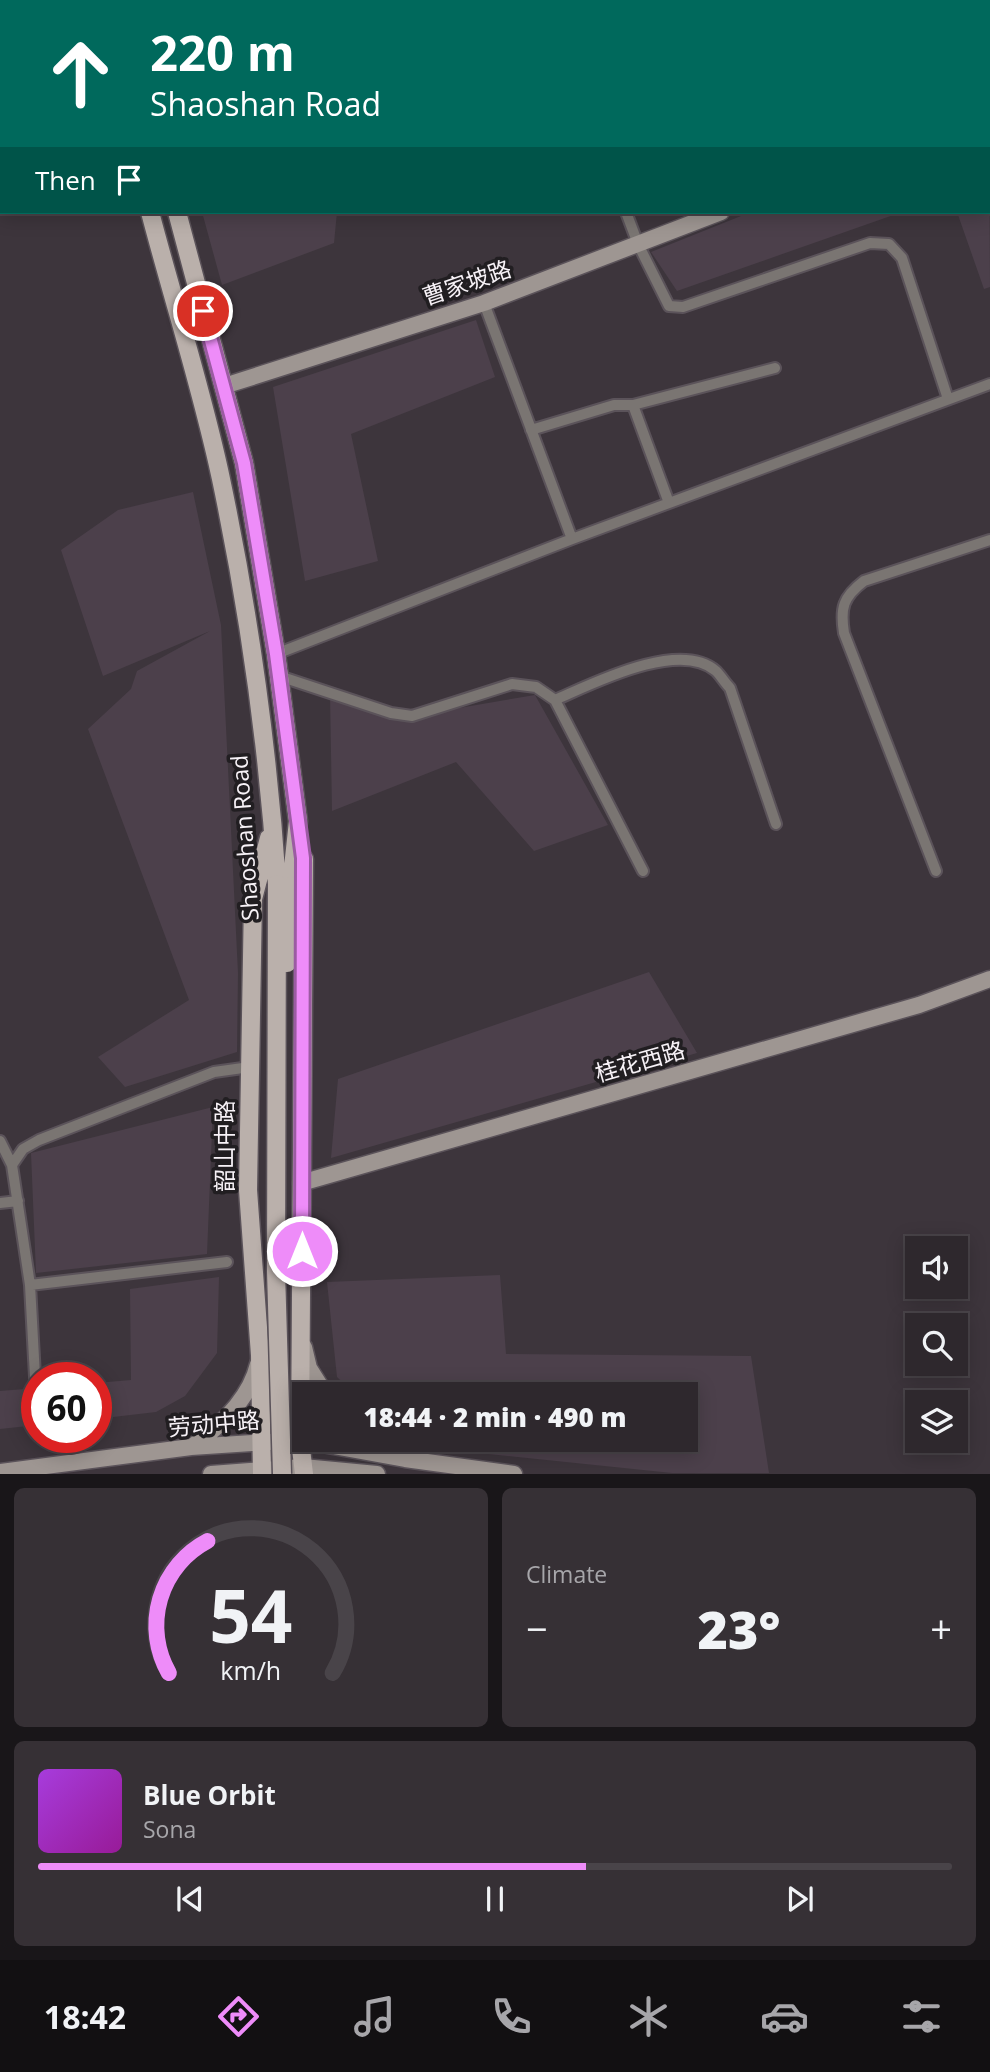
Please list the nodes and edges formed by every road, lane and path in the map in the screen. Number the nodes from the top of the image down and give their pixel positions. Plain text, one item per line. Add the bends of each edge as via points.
1 (151, 214) edge
2 (178, 214) edge
3 (627, 214) edge
4 (716, 214) edge
5 (638, 244) junction
6 (484, 303) junction
7 (775, 368) dead end
8 (990, 384) edge
9 (223, 386) junction
10 (948, 399) junction
11 (633, 405) junction
12 (531, 430) junction
13 (670, 502) junction
14 (572, 539) junction
15 (990, 540) edge
16 (276, 654) junction
17 (279, 677) junction
18 (555, 700) junction
19 (273, 821) junction
20 (298, 821) junction
21 (776, 824) dead end
22 (643, 871) dead end
23 (936, 871) dead end
24 (284, 885) junction
25 (990, 979) edge
26 (250, 1067) junction
27 (0, 1141) edge
28 (12, 1165) junction
29 (301, 1183) junction
30 (18, 1201) junction
31 (0, 1203) edge
32 (228, 1262) dead end
33 (30, 1285) junction
34 (301, 1338) junction
35 (260, 1355) junction
36 (34, 1362) edge
37 (301, 1382) edge
38 (318, 1382) edge
39 (292, 1440) edge
40 (260, 1441) junction
41 (191, 1447) junction
42 (300, 1452) edge
43 (366, 1452) edge
44 (392, 1452) edge
45 (405, 1459) junction
46 (262, 1471) edge
47 (299, 1471) edge
48 (0, 1472) edge
49 (373, 1473) edge
50 (211, 1474) edge
51 (282, 1474) edge
52 (514, 1474) edge

1 - 19 main road, Shaoshan Road via 220,477 252,653
2 - 9 main road, Shaoshan Road
3 - 5 street
4 - 5 street, 曹家坡路
5 - 6 street, 曹家坡路
5 - 10 street via 669,306 683,307 870,243 889,244 902,258
6 - 9 street, 曹家坡路
6 - 12 street
7 - 11 street
8 - 10 street
9 - 16 main road, Shaoshan Road via 244,463
10 - 13 street
11 - 12 street via 614,405
11 - 13 street
12 - 14 street
13 - 14 street
14 - 16 street
15 - 23 street via 864,581 847,594 840,610 844,633
16 - 17 main road, Shaoshan Road
17 - 18 street via 412,716 512,684 536,687
17 - 20 main road, Shaoshan Road
18 - 21 street via 637,665 697,662 715,670 730,688
18 - 22 street
19 - 24 main road, Shaoshan Road
19 - 26 main road, 韶山中路 via 253,900
20 - 24 main road, Shaoshan Road
20 - 29 main road via 304,894
24 - 47 main road, Shaoshan Road, bridge via 285,1271
24 - 51 main road, Shaoshan Road, bridge via 276,1271
25 - 29 street, 桂花西路 via 919,1005
26 - 28 street via 214,1072 39,1140 23,1149
26 - 35 main road, 韶山中路 via 248,1190
27 - 28 street
28 - 30 street
29 - 34 main road
30 - 31 street
30 - 33 street
32 - 33 street
33 - 36 street
34 - 37 main road
34 - 38 street
35 - 40 main road, 韶山中路
35 - 41 street via 246,1393 211,1433
39 - 40 street, 劳动中路
40 - 41 street, 劳动中路
40 - 46 main road, 韶山中路
41 - 48 street, 劳动中路
42 - 47 main road
43 - 45 street, 劳动中路
44 - 45 street
45 - 52 street, 劳动中路
46 - 47 street
46 - 50 street
47 - 49 street

